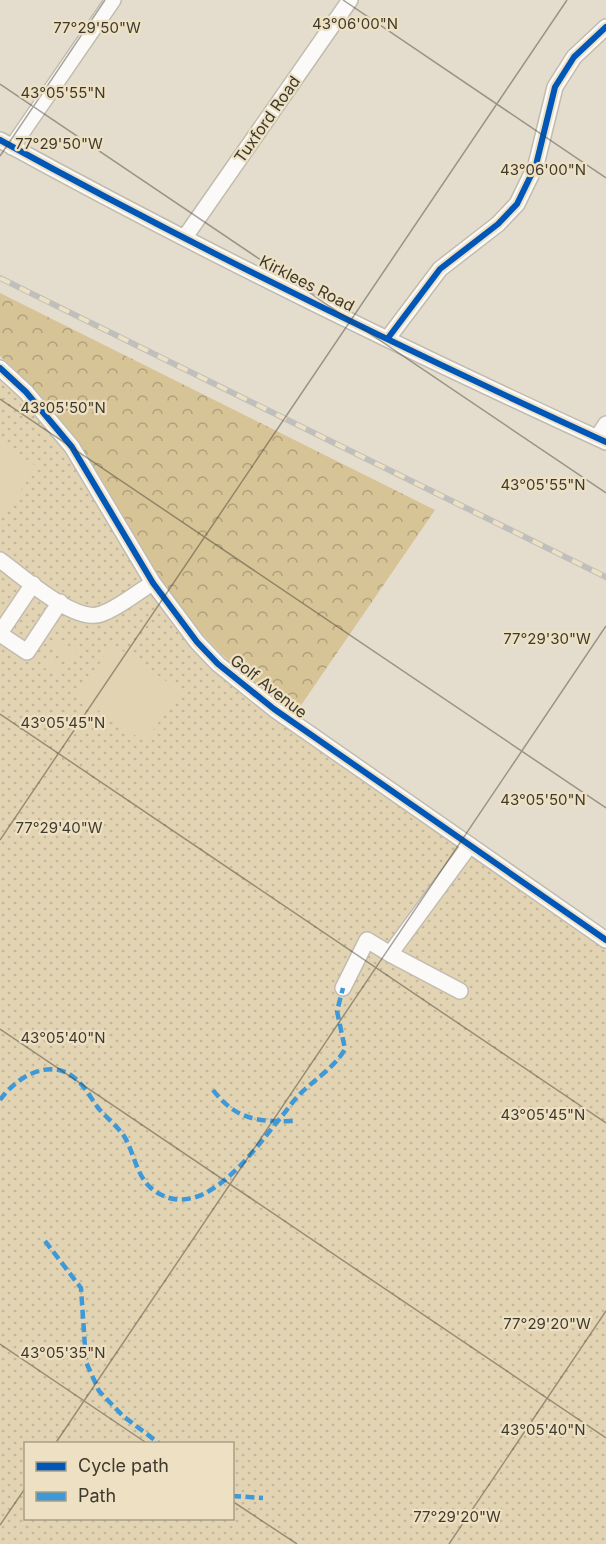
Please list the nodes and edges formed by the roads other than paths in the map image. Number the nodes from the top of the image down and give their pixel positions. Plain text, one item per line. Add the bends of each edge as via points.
1 (113, 0) edge
2 (350, 0) edge
3 (606, 27) edge
4 (6, 143) edge
5 (185, 237) junction
6 (388, 338) junction
7 (0, 368) edge
8 (606, 424) edge
9 (601, 440) edge
10 (0, 560) edge
11 (153, 583) junction
12 (33, 585) junction
13 (60, 602) junction
14 (2, 626) edge
15 (470, 845) junction
16 (606, 940) edge
17 (390, 954) junction
18 (343, 988) dead end
19 (460, 991) dead end

1 - 4 street
2 - 5 street, Tuxford Road
3 - 6 street via 574,57 555,87 537,165 517,204 498,224 440,269
4 - 5 street, Kirklees Road
5 - 6 street, Kirklees Road
6 - 9 street, Kirklees Road
7 - 11 street, Golf Avenue via 26,392 72,447
8 - 9 street
10 - 12 street
11 - 13 street via 102,614 87,616
11 - 15 street, Golf Avenue via 197,642 242,684
12 - 13 street
12 - 14 street
13 - 14 street via 27,652
15 - 16 street, Golf Avenue
15 - 17 street
17 - 18 street via 367,940
17 - 19 street

